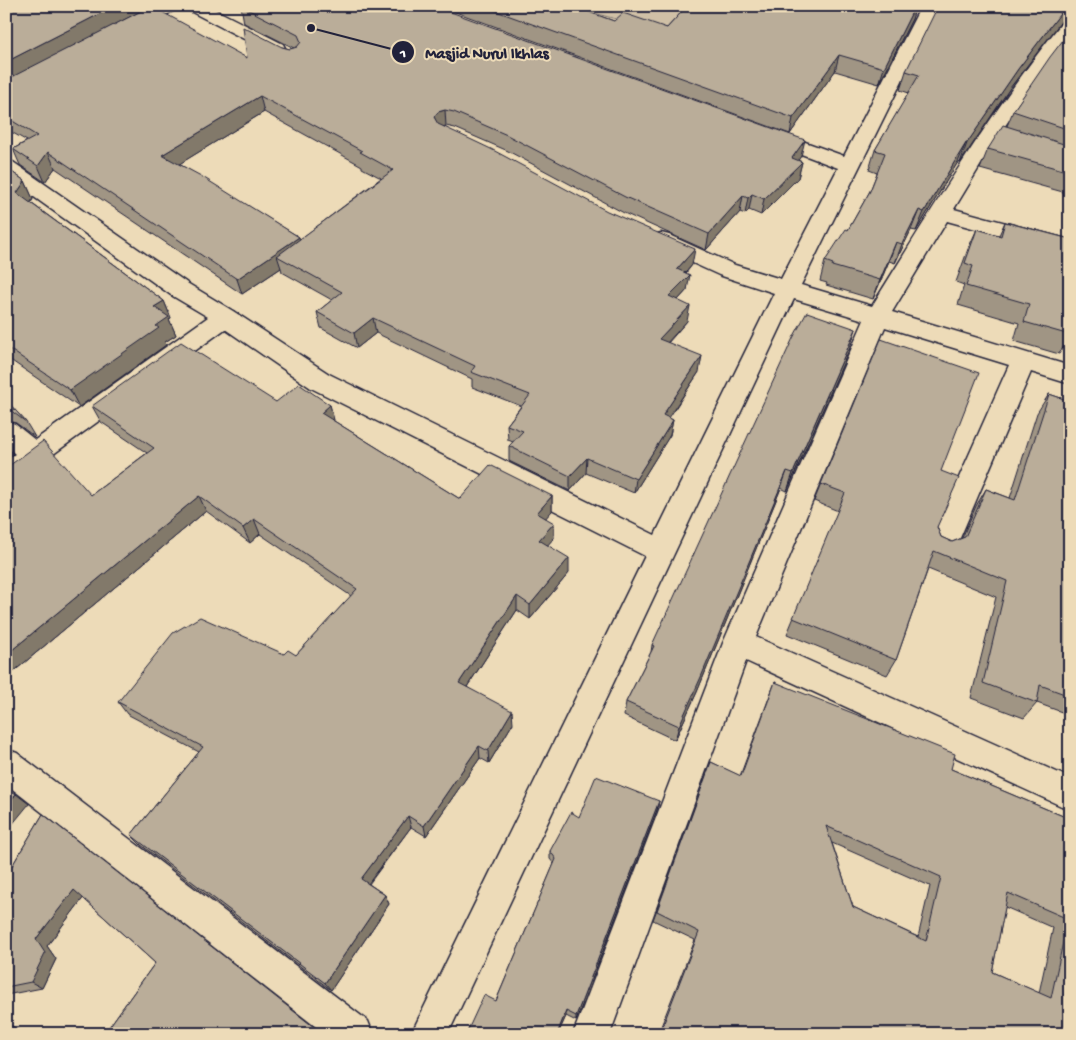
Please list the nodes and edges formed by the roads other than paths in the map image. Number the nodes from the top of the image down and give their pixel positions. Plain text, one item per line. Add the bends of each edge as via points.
1 (169, 6) edge
2 (194, 6) edge
3 (930, 6) edge
4 (1070, 24) edge
5 (109, 38) edge
6 (1059, 54) edge
7 (293, 57) edge
8 (754, 129) edge
9 (850, 165) junction
10 (6, 167) edge
11 (940, 212) junction
12 (641, 232) edge
13 (1070, 248) edge
14 (788, 288) junction
15 (878, 316) junction
16 (225, 317) junction
17 (1023, 361) junction
18 (1070, 375) edge
19 (6, 430) edge
20 (34, 454) junction
21 (6, 475) edge
22 (944, 545) edge
23 (661, 551) junction
24 (738, 643) junction
25 (6, 764) edge
26 (1070, 794) edge
27 (355, 1034) edge
28 (429, 1034) edge
29 (591, 1034) edge

1 - 5 main road
2 - 7 main road
3 - 9 main road
4 - 6 main road
6 - 11 main road via 1001,137
8 - 9 main road
9 - 14 main road
10 - 16 main road via 179,289
11 - 13 main road
11 - 15 main road
12 - 14 main road via 727,270
14 - 15 main road
14 - 23 main road
15 - 17 main road
15 - 24 main road
16 - 20 main road
16 - 23 main road via 320,380
17 - 18 main road
17 - 22 main road
19 - 20 main road
20 - 21 main road
23 - 28 main road
24 - 26 main road
24 - 29 main road
25 - 27 main road

